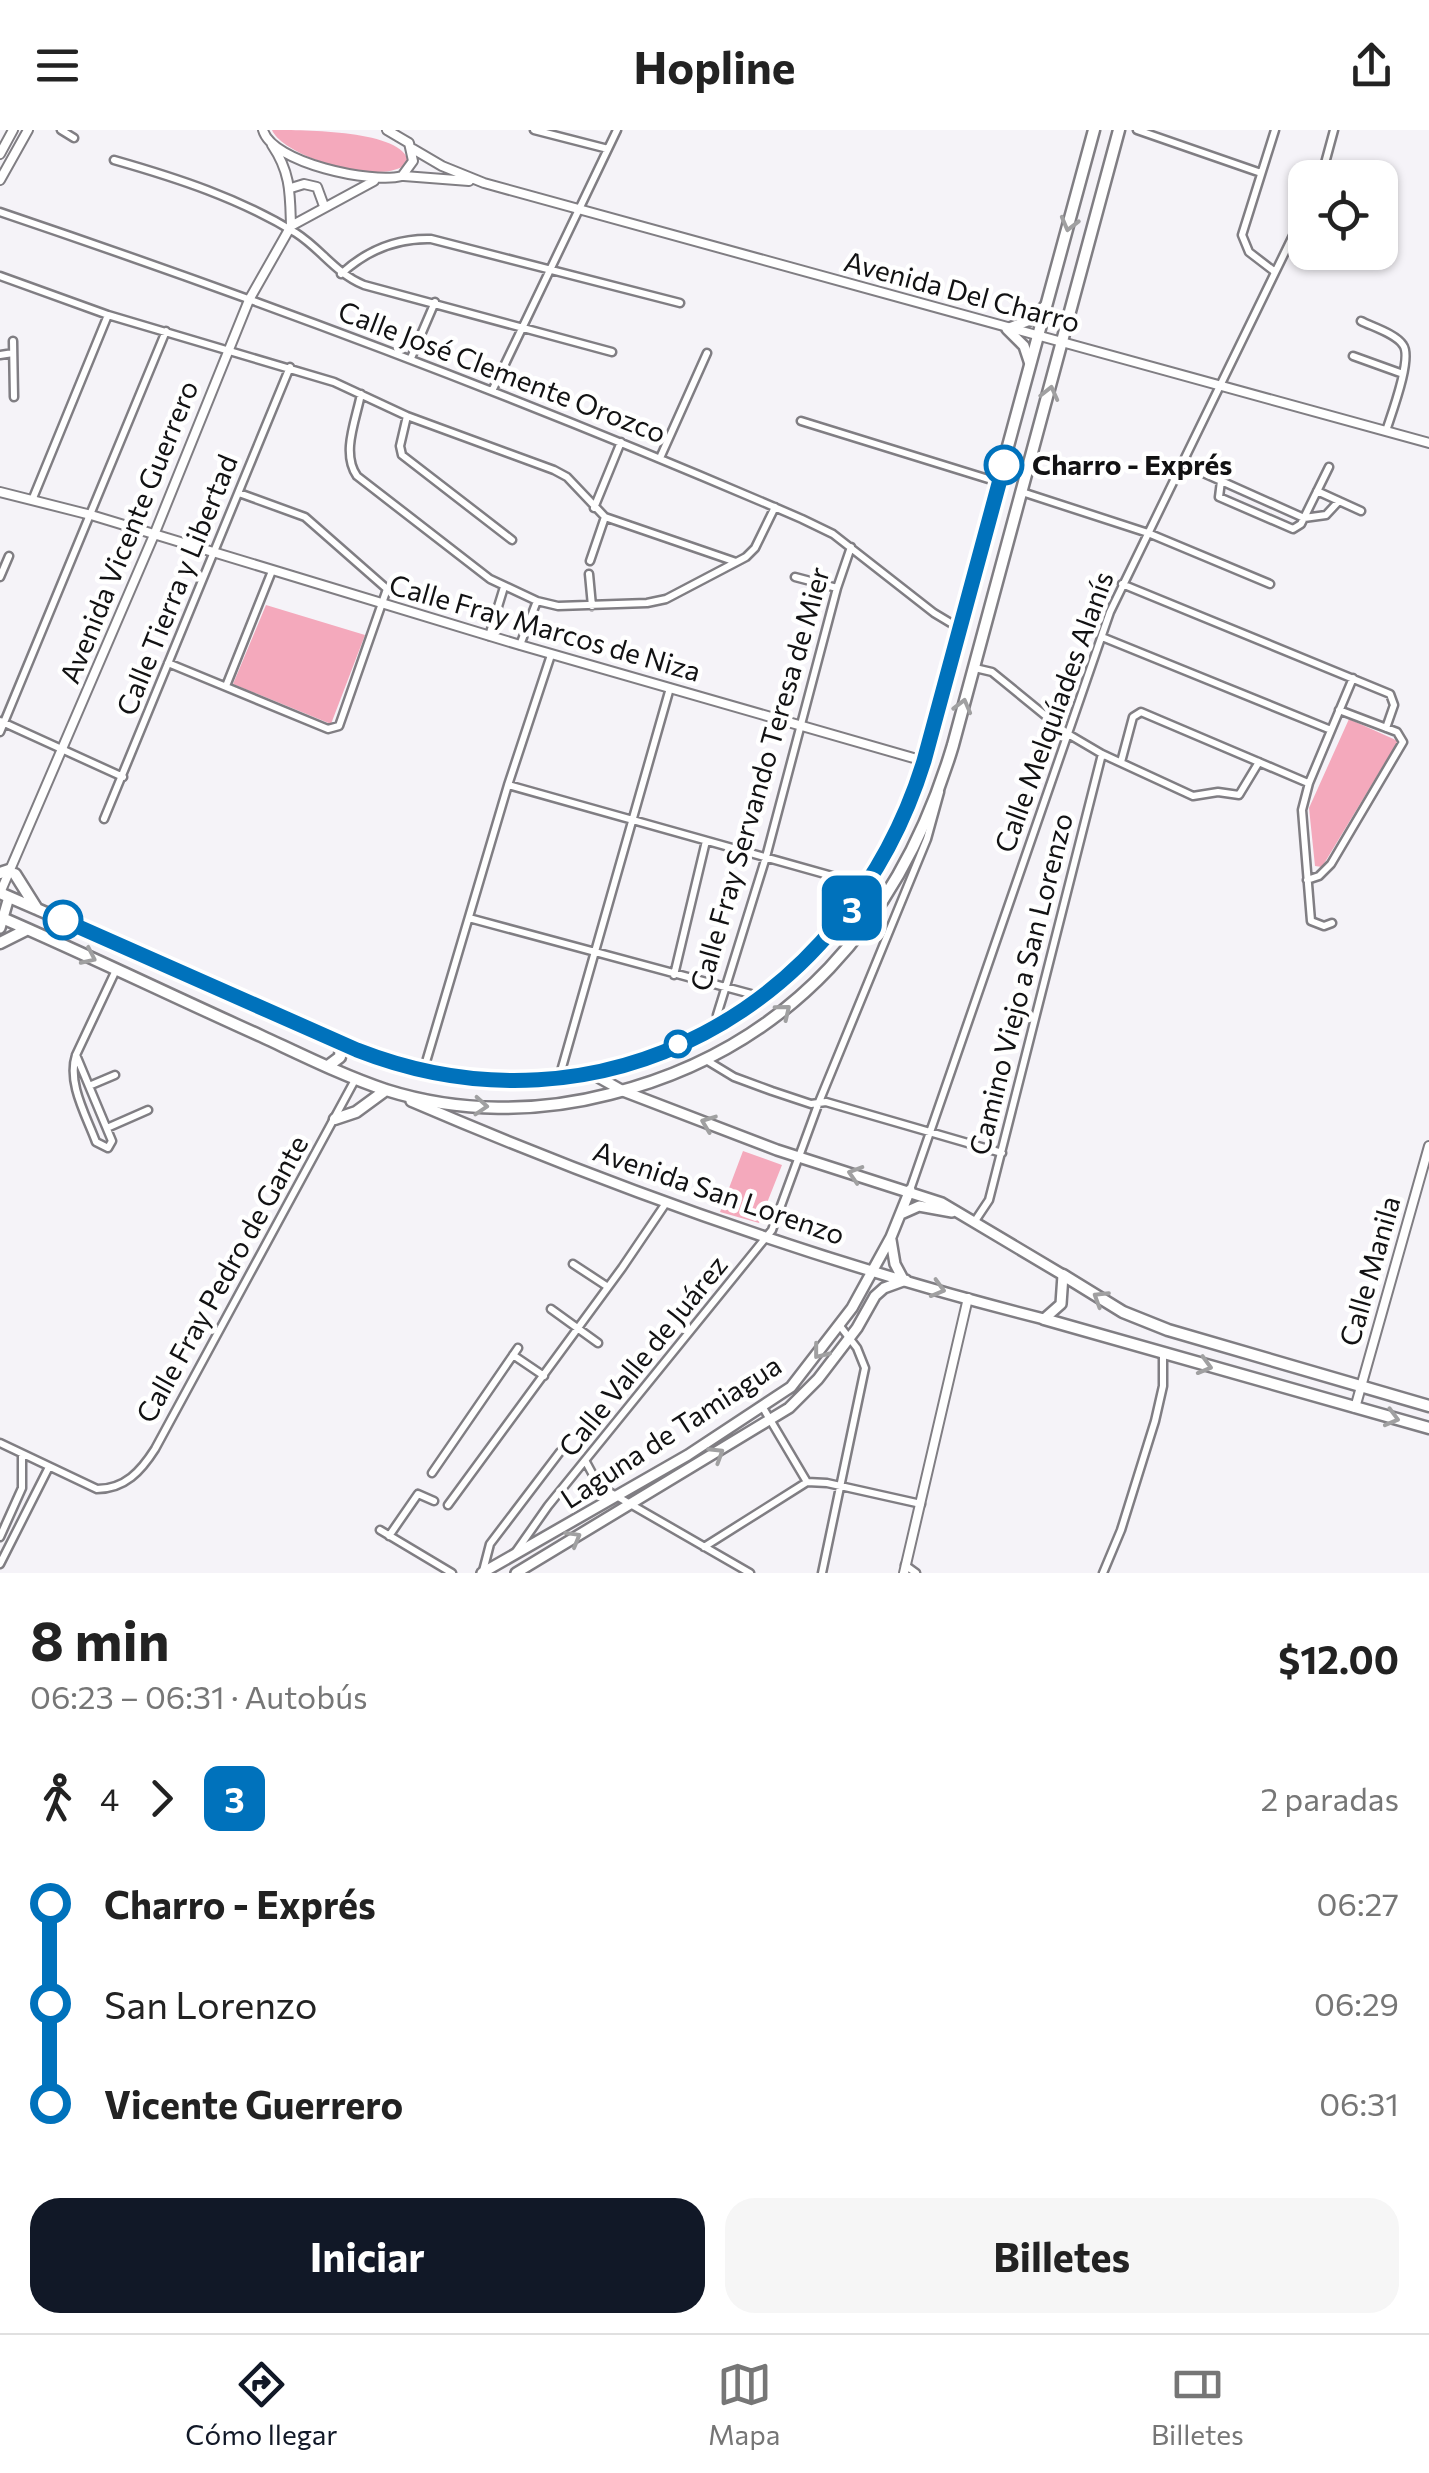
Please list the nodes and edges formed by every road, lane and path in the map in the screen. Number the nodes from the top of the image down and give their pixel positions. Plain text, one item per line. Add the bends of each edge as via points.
1 (13, 130) edge
2 (28, 130) edge
3 (60, 130) edge
4 (388, 130) edge
5 (402, 130) edge
6 (534, 130) edge
7 (617, 130) edge
8 (1094, 130) edge
9 (1119, 130) edge
10 (1137, 130) edge
11 (1275, 130) edge
12 (1334, 130) edge
13 (263, 135) edge
14 (74, 138) dead end
15 (411, 146) junction
16 (608, 149) junction
17 (0, 154) edge
18 (114, 160) dead end
19 (1326, 160) edge
20 (1261, 173) junction
21 (402, 176) junction
22 (378, 179) junction
23 (0, 180) edge
24 (484, 182) junction
25 (292, 188) junction
26 (324, 206) junction
27 (580, 208) junction
28 (0, 212) edge
29 (290, 227) junction
30 (1288, 246) edge
31 (549, 268) junction
32 (1275, 272) junction
33 (341, 274) junction
34 (0, 276) edge
35 (249, 300) junction
36 (435, 302) junction
37 (1048, 303) junction
38 (680, 304) dead end
39 (108, 315) junction
40 (1361, 320) dead end
41 (520, 327) junction
42 (1007, 329) junction
43 (166, 331) junction
44 (1039, 336) junction
45 (13, 341) dead end
46 (1063, 343) junction
47 (228, 350) junction
48 (612, 352) dead end
49 (13, 353) junction
50 (707, 353) dead end
51 (0, 355) edge
52 (1353, 356) dead end
53 (411, 358) junction
54 (1031, 366) junction
55 (290, 368) junction
56 (1402, 374) junction
57 (0, 380) edge
58 (14, 380) junction
59 (1218, 386) junction
60 (493, 389) junction
61 (362, 394) junction
62 (14, 397) dead end
63 (407, 416) junction
64 (801, 420) dead end
65 (1386, 431) junction
66 (621, 442) junction
67 (1429, 443) edge
68 (660, 458) junction
69 (1181, 463) junction
70 (1330, 466) dead end
71 (1221, 481) junction
72 (1000, 482) junction
73 (1318, 491) junction
74 (0, 492) edge
75 (1022, 492) junction
76 (240, 493) junction
77 (32, 498) junction
78 (1339, 500) junction
79 (775, 507) junction
80 (594, 508) junction
81 (1362, 511) dead end
82 (91, 516) junction
83 (605, 516) junction
84 (1304, 518) junction
85 (1148, 533) junction
86 (154, 535) junction
87 (512, 540) dead end
88 (851, 547) junction
89 (213, 553) junction
90 (9, 556) dead end
91 (590, 561) dead end
92 (736, 562) junction
93 (272, 571) junction
94 (589, 574) dead end
95 (0, 577) edge
96 (795, 577) dead end
97 (1122, 584) junction
98 (1270, 584) dead end
99 (504, 587) junction
100 (837, 588) junction
101 (536, 601) junction
102 (383, 604) junction
103 (592, 606) junction
104 (960, 628) junction
105 (489, 636) junction
106 (1102, 637) junction
107 (520, 646) junction
108 (551, 654) junction
109 (168, 663) junction
110 (974, 668) junction
111 (1352, 678) junction
112 (226, 686) junction
113 (670, 688) junction
114 (1339, 710) junction
115 (2, 722) edge
116 (800, 724) junction
117 (1386, 728) junction
118 (1331, 730) junction
119 (0, 732) edge
120 (932, 732) junction
121 (1068, 734) junction
122 (953, 745) junction
123 (63, 749) junction
124 (1102, 754) junction
125 (924, 761) junction
126 (1120, 762) junction
127 (1259, 762) junction
128 (123, 776) junction
129 (1308, 783) junction
130 (940, 785) junction
131 (508, 786) junction
132 (104, 819) dead end
133 (633, 820) junction
134 (706, 841) junction
135 (766, 857) junction
136 (8, 872) edge
137 (1307, 880) junction
138 (866, 888) junction
139 (3, 894) edge
140 (38, 910) junction
141 (469, 918) junction
142 (1, 921) edge
143 (1332, 923) dead end
144 (28, 930) junction
145 (0, 942) edge
146 (594, 954) junction
147 (116, 970) junction
148 (674, 975) junction
149 (726, 988) junction
150 (757, 1001) junction
151 (720, 1024) junction
152 (341, 1044) junction
153 (76, 1055) junction
154 (706, 1060) junction
155 (328, 1066) junction
156 (423, 1072) junction
157 (591, 1073) junction
158 (115, 1075) dead end
159 (356, 1078) junction
160 (559, 1079) junction
161 (89, 1086) junction
162 (386, 1090) junction
163 (623, 1091) junction
164 (819, 1102) junction
165 (148, 1110) dead end
166 (334, 1119) junction
167 (107, 1128) junction
168 (930, 1132) junction
169 (1429, 1146) edge
170 (1002, 1152) junction
171 (800, 1158) junction
172 (910, 1190) junction
173 (666, 1202) junction
174 (901, 1214) junction
175 (964, 1214) junction
176 (976, 1221) junction
177 (891, 1237) junction
178 (767, 1238) junction
179 (573, 1264) dead end
180 (873, 1270) junction
181 (1064, 1276) junction
182 (904, 1280) junction
183 (608, 1287) junction
184 (968, 1298) junction
185 (550, 1309) dead end
186 (1044, 1320) junction
187 (840, 1326) junction
188 (578, 1328) junction
189 (850, 1337) junction
190 (598, 1343) dead end
191 (1162, 1354) junction
192 (544, 1376) junction
193 (1362, 1387) junction
194 (762, 1406) junction
195 (1429, 1406) edge
196 (1355, 1408) junction
197 (769, 1421) junction
198 (1429, 1428) edge
199 (0, 1443) edge
200 (560, 1452) dead end
201 (22, 1455) junction
202 (586, 1462) junction
203 (48, 1468) junction
204 (432, 1472) dead end
205 (807, 1482) junction
206 (840, 1486) junction
207 (618, 1496) junction
208 (434, 1501) dead end
209 (633, 1504) junction
210 (921, 1504) junction
211 (448, 1506) dead end
212 (380, 1530) dead end
213 (389, 1536) junction
214 (0, 1538) edge
215 (704, 1547) junction
216 (514, 1554) junction
217 (0, 1564) edge
218 (904, 1569) edge
219 (452, 1573) edge
220 (482, 1573) edge
221 (516, 1573) edge
222 (750, 1573) edge
223 (822, 1573) edge
224 (916, 1573) edge
225 (1103, 1573) edge

1 - 17 street
2 - 23 street
3 - 14 street
4 - 15 street, Avenida Del Charro
5 - 15 street
6 - 16 street
7 - 16 street
8 -> 37 main road
9 - 46 main road
10 - 20 street
11 - 20 street
12 - 19 street
13 - 22 street via 328,169
13 - 25 street via 282,158
15 - 21 street via 411,166
15 - 24 street, Avenida Del Charro
16 - 27 street
18 - 29 street via 203,187
20 - 32 street via 1242,236 1249,252
21 - 22 street, Avenida Del Charro
21 - 24 street, Avenida Del Charro
22 - 26 street
24 - 27 street, Avenida Del Charro
25 - 26 street via 318,187
25 - 29 street
26 - 29 street
27 - 31 street
27 - 42 street, Avenida Del Charro
28 - 35 street, Calle José Clemente Orozco
29 - 33 street
29 - 35 street, Avenida Vicente Guerrero
30 - 32 street, Calle Melquíades Alanís
31 - 33 street via 412,238 370,252
31 - 38 street
31 - 41 street
32 - 59 street, Calle Melquíades Alanís
33 - 36 street
34 - 39 street
35 - 47 street, Avenida Vicente Guerrero
35 - 53 street, Calle José Clemente Orozco
36 - 41 street
36 - 53 street
37 - 42 main road
37 - 44 main road
39 - 43 street
39 - 77 street
40 - 56 street via 1404,345
41 - 48 street
41 - 60 street
42 - 44 street, Avenida Del Charro
42 - 54 main road via 1024,346
43 - 47 street
43 - 82 street
44 - 46 street, Avenida Del Charro
44 - 54 main road
45 - 49 street
46 - 59 street, Avenida Del Charro
75 -> 46 main road
47 - 55 street
47 - 86 street, Avenida Vicente Guerrero
49 - 51 street
49 - 58 street
50 - 68 street
52 - 56 street
53 - 60 street, Calle José Clemente Orozco
54 - 72 main road
55 - 61 street
55 - 76 street, Calle Tierra y Libertad
56 - 65 street
57 - 58 street
58 - 62 street
59 - 65 street, Avenida Del Charro
59 - 69 street, Calle Melquíades Alanís
60 - 66 street, Calle José Clemente Orozco
61 - 63 street
61 - 99 street via 351,468
63 - 80 street via 554,470
63 - 87 street via 402,454
64 - 72 street
65 - 67 street, Avenida Del Charro
66 - 68 street, Calle José Clemente Orozco
66 - 80 street
68 - 79 street, Calle José Clemente Orozco
69 - 71 street
69 - 85 street, Calle Melquíades Alanís
70 - 73 street
71 - 84 street
71 - 84 street via 1224,500 1289,528
72 - 104 main road
73 - 78 street
73 - 84 street
74 - 77 street, Calle Fray Marcos de Niza
75 - 85 street
75 - 110 main road
76 - 89 street, Calle Tierra y Libertad
76 - 102 street via 313,522 385,585
77 - 82 street, Calle Fray Marcos de Niza
78 - 81 street
78 - 84 street via 1326,516
79 - 88 street, Calle José Clemente Orozco
79 - 92 street via 755,548
80 - 83 street
82 - 86 street, Calle Fray Marcos de Niza
82 - 115 street
83 - 91 street
83 - 92 street
85 - 97 street, Calle Melquíades Alanís
85 - 98 street
86 - 89 street, Calle Fray Marcos de Niza
86 - 123 street, Avenida Vicente Guerrero
88 - 100 street, Calle Fray Servando Teresa de Mier
88 - 104 street, Calle José Clemente Orozco
89 - 93 street, Calle Fray Marcos de Niza
89 - 109 street, Calle Tierra y Libertad
90 - 95 street
92 - 103 street via 666,599
93 - 102 street, Calle Fray Marcos de Niza
93 - 112 street
94 - 103 street
96 - 100 street
97 - 106 street, Calle Melquíades Alanís
97 - 111 street
99 - 101 street
99 - 105 street
100 - 116 street, Calle Fray Servando Teresa de Mier
101 - 103 street
101 - 107 street
102 - 105 street, Calle Fray Marcos de Niza
102 - 112 street via 338,726 328,729
104 - 120 main road
105 - 107 street, Calle Fray Marcos de Niza
106 - 118 street
106 - 121 street, Calle Melquíades Alanís
107 - 108 street, Calle Fray Marcos de Niza
108 - 113 street, Calle Fray Marcos de Niza
108 - 131 street
109 - 112 street
109 - 128 street, Calle Tierra y Libertad
110 - 121 street via 992,672
122 -> 110 main road
111 - 114 street
111 - 117 street via 1394,698
113 - 116 street, Calle Fray Marcos de Niza
113 - 133 street
114 - 117 street
114 - 118 street
115 - 119 street
115 - 123 street
116 - 125 street, Calle Fray Marcos de Niza
116 - 135 street, Calle Fray Servando Teresa de Mier
117 - 137 street via 1400,734 1402,748 1331,864
118 - 129 street
120 - 122 main road via 937,746
120 - 125 main road
121 - 124 street
121 - 168 street, Calle Melquíades Alanís
122 - 130 main road
123 - 128 street
123 - 136 street, Avenida Vicente Guerrero
124 - 126 street
124 - 170 street, Camino Viejo a San Lorenzo
125 - 130 main road
125 - 138 main road
126 - 127 street via 1199,796 1240,794
126 - 127 street via 1133,717 1141,712
127 - 129 street
128 - 132 street, Calle Tierra y Libertad
129 - 137 street via 1302,818
154 -> 130 main road via 766,1025 840,958 902,871
130 - 164 street, Calle Valle de Juárez via 927,839
131 - 133 street
131 - 141 street
133 - 134 street
133 - 146 street
134 - 135 street
134 - 148 street
135 - 138 street
135 - 149 street, Calle Fray Servando Teresa de Mier
136 - 139 street, Avenida Vicente Guerrero
136 - 140 main road
137 - 143 street via 1311,921
138 - 150 main road via 809,956
139 - 140 main road
139 - 142 main road, Avenida Vicente Guerrero
140 - 152 main road
141 - 146 street
141 - 156 street
142 - 144 main road
144 - 145 main road
144 -> 147 main road
146 - 148 street
146 - 160 street
147 - 153 street
147 - 155 main road
148 - 149 street
149 - 150 street
149 - 151 street, Calle Fray Servando Teresa de Mier
150 - 151 main road
151 - 157 main road via 650,1056
152 - 155 main road via 340,1057
152 - 156 main road
153 - 161 street
153 - 167 street via 74,1079 96,1142 108,1148
154 - 163 main road
154 - 164 street via 772,1091
155 - 159 main road
156 - 160 main road via 506,1082
157 - 160 main road
157 - 163 main road
158 - 161 street
159 - 162 main road
159 - 166 street, Calle Fray Pedro de Gante
161 - 167 street
162 -> 163 main road via 508,1108 560,1106
162 - 166 main road
162 - 173 main road, Avenida San Lorenzo
171 -> 163 main road
164 - 168 street
164 - 171 street, Calle Valle de Juárez
165 - 167 street
166 - 203 street, Calle Fray Pedro de Gante via 140,1471 97,1489
168 - 170 street
168 - 172 street, Calle Melquíades Alanís
169 - 193 street, Calle Manila
170 - 176 street, Camino Viejo a San Lorenzo
172 -> 171 main road
171 - 178 street, Calle Valle de Juárez
172 - 174 main road, Laguna de Tamiagua
172 - 175 main road
173 - 178 main road, Avenida San Lorenzo
173 - 183 street
174 - 175 main road via 919,1206
174 - 177 main road, Laguna de Tamiagua
175 - 176 main road
176 - 181 main road
177 - 180 main road, Laguna de Tamiagua
177 - 182 main road
178 - 180 main road, Avenida San Lorenzo
178 - 202 street, Calle Valle de Juárez
179 - 183 street
180 - 182 main road, Avenida San Lorenzo
180 - 187 main road, Laguna de Tamiagua
181 - 186 main road via 1062,1304
193 -> 181 main road via 1136,1318
182 -> 184 main road, Avenida San Lorenzo
182 - 189 main road, Laguna de Tamiagua via 875,1296
183 - 188 street
184 - 186 main road, Avenida San Lorenzo
184 - 210 street
185 - 188 street
186 - 191 main road
187 - 189 street
187 -> 194 main road, Laguna de Tamiagua via 791,1387
188 - 190 street
188 - 192 street
189 - 197 main road, Laguna de Tamiagua via 801,1398
189 - 206 street via 864,1368
191 -> 196 main road
191 - 225 street via 1155,1420
192 - 204 street via 516,1352
192 - 211 street
193 - 195 main road
193 - 196 street, Calle Manila
194 - 197 street
194 - 207 main road, Laguna de Tamiagua
196 -> 198 main road
197 - 205 street
209 -> 197 main road, Laguna de Tamiagua
199 - 201 street
200 - 220 street via 490,1544
201 - 203 street
201 - 214 street via 22,1488
202 - 207 street via 599,1486
202 - 216 street, Calle Valle de Juárez
203 - 217 street
205 - 206 street
205 - 215 street
206 - 210 street
206 - 223 street
207 - 209 street
207 - 216 main road, Laguna de Tamiagua
208 - 213 street via 418,1494
209 - 215 street
221 -> 209 main road, Laguna de Tamiagua
210 - 218 street
212 - 213 street
213 - 219 street
215 - 222 street
216 - 220 main road, Laguna de Tamiagua
218 - 224 street

